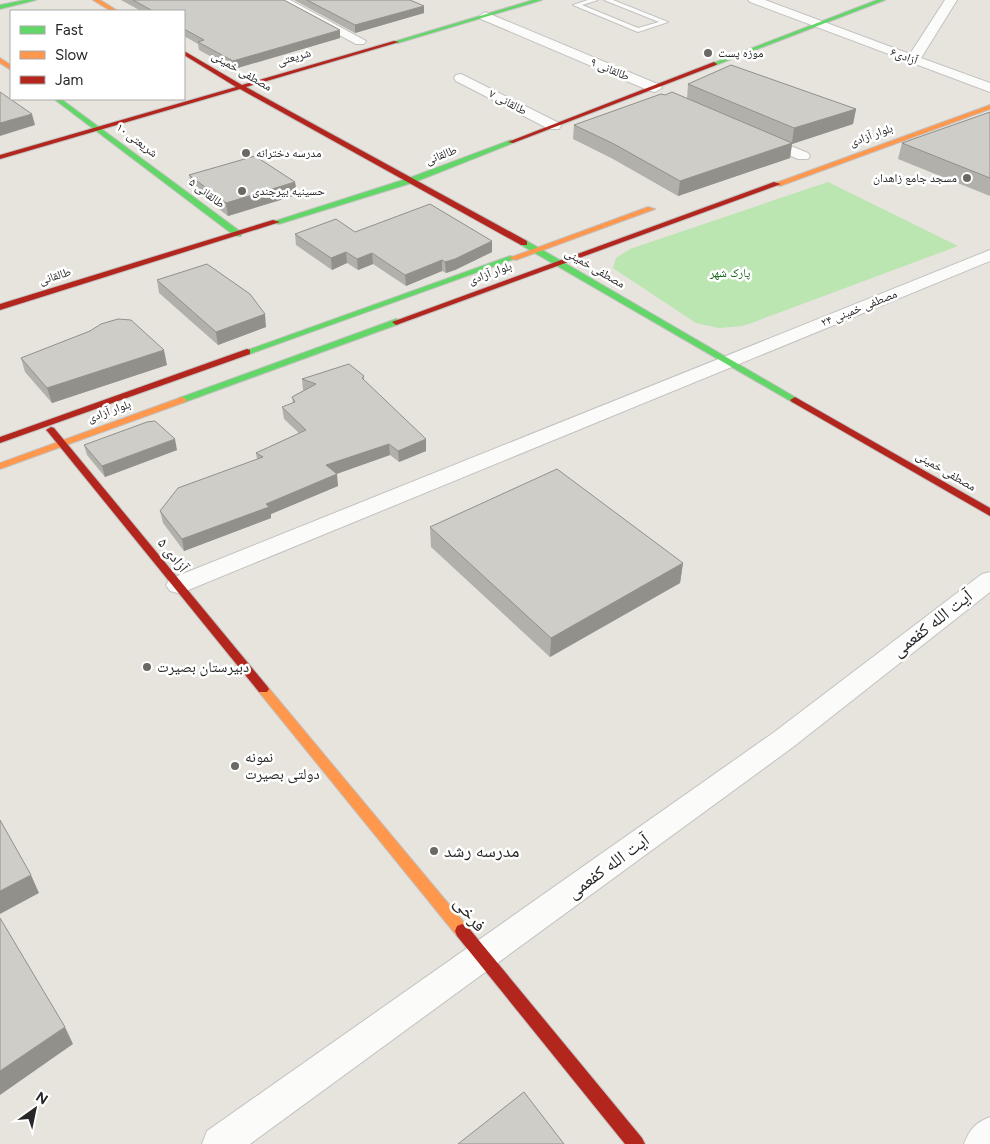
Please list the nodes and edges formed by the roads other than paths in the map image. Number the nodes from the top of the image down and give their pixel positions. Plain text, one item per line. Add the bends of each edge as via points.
1 (33, 0) edge
2 (96, 0) edge
3 (281, 0) edge
4 (502, 0) edge
5 (539, 0) edge
6 (607, 0) edge
7 (754, 0) edge
8 (882, 0) edge
9 (951, 0) edge
10 (589, 1) edge
11 (0, 7) edge
12 (113, 10) edge
13 (485, 16) junction
14 (818, 24) junction
15 (360, 40) junction
16 (185, 53) edge
17 (913, 60) junction
18 (461, 78) dead end
19 (228, 79) junction
20 (210, 84) dead end
21 (241, 87) junction
22 (652, 89) junction
23 (990, 89) edge
24 (971, 96) dead end
25 (668, 98) edge
26 (59, 100) edge
27 (990, 107) edge
28 (91, 117) junction
29 (70, 123) dead end
30 (554, 126) junction
31 (99, 128) junction
32 (749, 133) edge
33 (807, 155) joint
34 (0, 157) edge
35 (784, 163) edge
36 (159, 174) joint
37 (412, 180) junction
38 (664, 204) dead end
39 (238, 234) junction
40 (536, 249) junction
41 (990, 255) edge
42 (558, 262) junction
43 (0, 307) edge
44 (729, 361) junction
45 (46, 423) junction
46 (0, 440) edge
47 (62, 443) junction
48 (0, 466) edge
49 (990, 512) edge
50 (990, 580) edge
51 (178, 585) junction
52 (276, 706) joint
53 (482, 957) junction
54 (990, 1135) edge
55 (220, 1144) edge
56 (636, 1144) edge
57 (982, 1144) edge

1 - 11 main road
2 - 12 main road
3 - 15 street
4 - 15 main road, شریعتی
5 - 13 main road, شریعتی
6 - 10 lane via 665,22 638,30 576,5
7 - 14 street, آزادی۶
8 - 14 main road, طالقانی
9 - 17 street
13 - 21 main road, شریعتی
13 - 22 street, طالقانی ۹
14 - 17 street, آزادی۶
14 - 22 main road, طالقانی
15 - 19 main road, شریعتی
16 - 19 main road, مصطفی خمینی
17 - 23 street, آزادی۶
18 - 30 street, طالقانی ۷
19 - 20 main road, شریعتی
19 - 21 main road, مصطفی خمینی
21 - 31 main road, شریعتی
21 - 37 main road, مصطفی خمینی
22 - 25 street, طالقانی ۹
22 - 30 main road, طالقانی
23 - 24 main road
26 - 28 main road, شریعتی ۱۰
27 - 42 main road, بلوار آزادی
28 - 29 main road
28 - 31 main road, شریعتی ۱۰
30 - 37 main road, طالقانی
31 - 34 main road, شریعتی
31 - 36 main road, شریعتی ۱۰
32 - 33 street
33 - 35 main road
36 - 39 main road, طالقانی ۵
37 - 39 main road, طالقانی
37 - 40 main road, مصطفی خمینی
38 - 40 main road, بلوار آزادی
39 - 43 main road, طالقانی
40 - 42 main road, مصطفی خمینی
40 - 45 main road, بلوار آزادی
41 - 44 street, مصطفی خمینی ۲۴
42 - 44 main road, مصطفی خمینی
42 - 47 main road, بلوار آزادی
44 - 49 main road, مصطفی خمینی
44 - 51 street, مصطفی خمینی ۲۴
45 - 46 main road, بلوار آزادی
45 - 47 main road, آزادی ۵
47 - 48 main road, بلوار آزادی
47 - 51 main road, آزادی ۵
50 - 53 street, آیت الله کفعمی via 783,740
51 - 52 main road, آزادی ۵
52 - 53 main road, فرخی
53 - 55 street, آیت الله کفعمی
53 - 56 main road, فرخی
54 - 57 street

